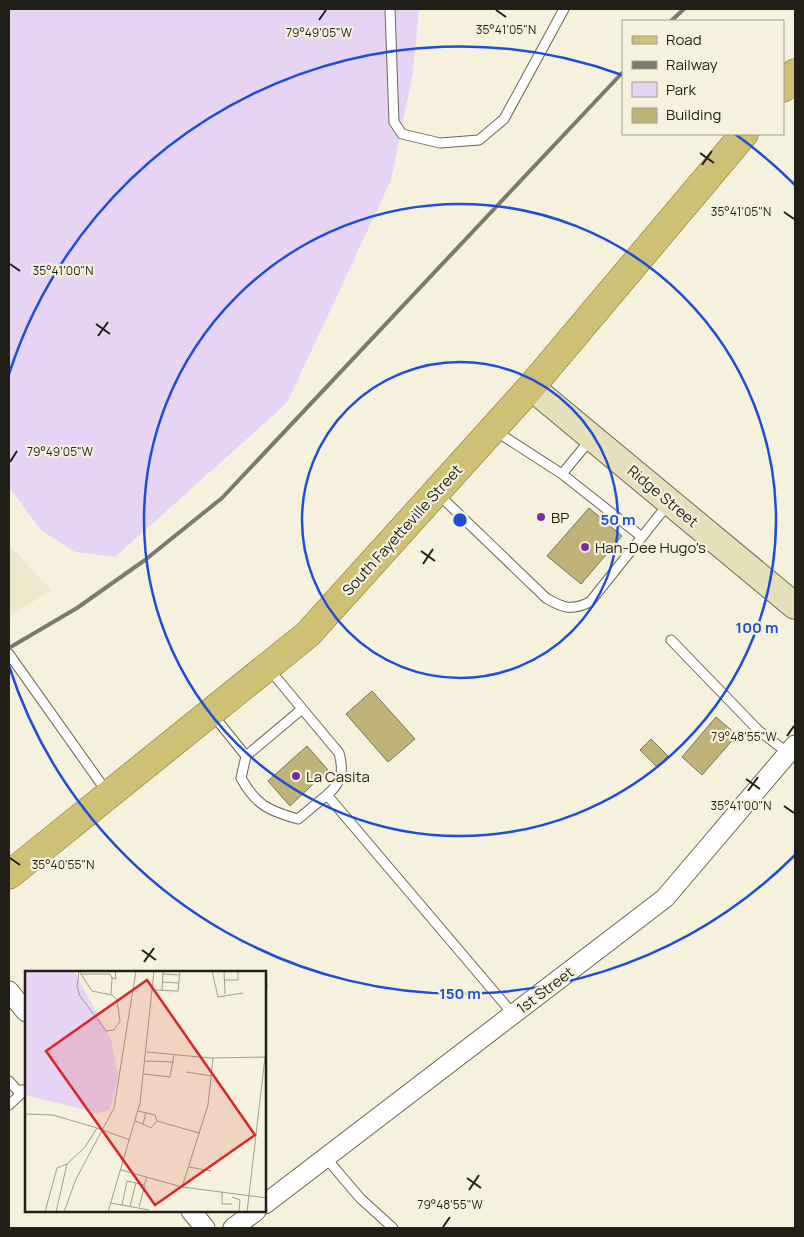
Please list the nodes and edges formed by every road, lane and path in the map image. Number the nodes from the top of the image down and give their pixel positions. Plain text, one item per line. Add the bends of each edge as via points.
1 (390, 9) edge
2 (564, 9) edge
3 (795, 73) edge
4 (784, 87) edge
5 (743, 135) edge
6 (531, 387) junction
7 (493, 429) junction
8 (592, 438) junction
9 (562, 474) junction
10 (436, 492) junction
11 (670, 502) junction
12 (642, 537) junction
13 (795, 606) edge
14 (672, 640) dead end
15 (9, 654) edge
16 (268, 666) junction
17 (302, 709) junction
18 (211, 712) junction
19 (792, 749) edge
20 (246, 756) junction
21 (109, 794) junction
22 (328, 795) junction
23 (9, 874) edge
24 (9, 991) edge
25 (25, 1011) edge
26 (513, 1014) junction
27 (9, 1081) edge
28 (25, 1091) edge
29 (9, 1105) edge
30 (326, 1158) junction
31 (266, 1203) edge
32 (192, 1212) edge
33 (255, 1212) edge
34 (205, 1228) edge
35 (233, 1228) edge
36 (393, 1228) edge

1 - 2 lane via 394,122 402,134 440,143 479,140 504,119
3 - 4 main road
5 - 6 main road, South Fayetteville Street
6 - 7 main road, South Fayetteville Street
6 - 8 street, Ridge Street
7 - 9 lane
7 - 10 main road, South Fayetteville Street
8 - 9 lane
8 - 11 street, Ridge Street
9 - 12 lane
10 - 12 lane via 546,598 564,608 576,609 590,602
10 - 16 main road, South Fayetteville Street via 308,634
11 - 12 lane
11 - 13 street, Ridge Street
14 - 19 lane via 758,730
15 - 21 lane
16 - 17 lane
16 - 18 main road, South Fayetteville Street
17 - 20 lane
17 - 22 lane via 339,753 343,769 338,786
18 - 20 lane
18 - 21 main road, South Fayetteville Street
19 - 26 street, 1st Street via 665,898
20 - 22 lane via 241,778 250,794 271,811 298,819
21 - 23 main road, South Fayetteville Street
22 - 26 lane
24 - 25 street
26 - 30 street, 1st Street
27 - 28 lane via 17,1090
28 - 29 lane
30 - 31 street, 1st Street
30 - 36 lane via 360,1198
32 - 34 street
33 - 35 street

